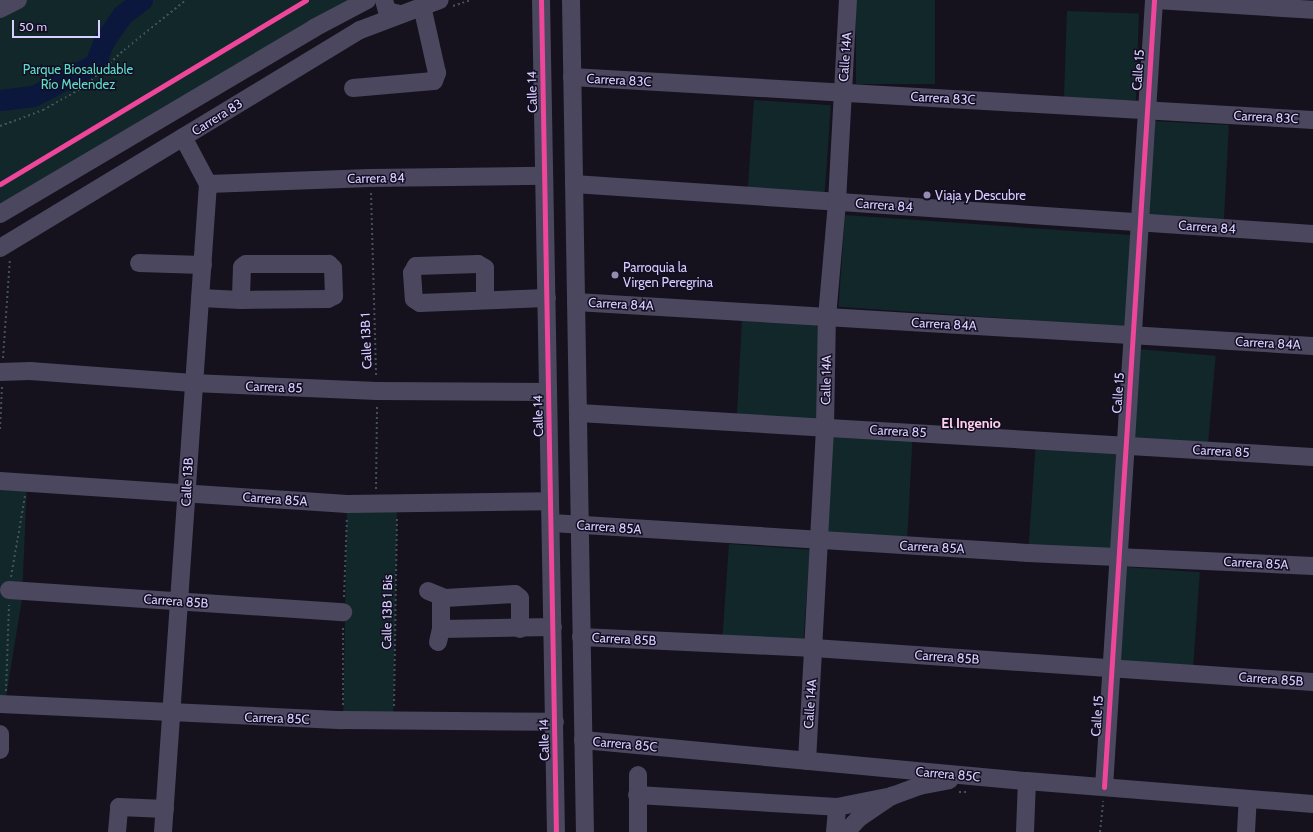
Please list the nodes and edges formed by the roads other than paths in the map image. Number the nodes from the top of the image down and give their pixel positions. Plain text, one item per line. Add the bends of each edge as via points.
1 (367, 0) edge
2 (384, 0) edge
3 (440, 0) edge
4 (541, 0) edge
5 (571, 0) edge
6 (848, 0) edge
7 (1155, 0) edge
8 (422, 6) junction
9 (349, 8) junction
10 (1313, 10) edge
11 (400, 14) junction
12 (360, 30) junction
13 (572, 77) junction
14 (353, 88) dead end
15 (842, 92) junction
16 (1147, 110) junction
17 (1313, 120) edge
18 (183, 137) junction
19 (544, 176) junction
20 (208, 184) junction
21 (574, 184) junction
22 (837, 202) junction
23 (0, 214) edge
24 (1140, 222) junction
25 (1313, 234) edge
26 (5, 252) edge
27 (139, 263) dead end
28 (203, 265) junction
29 (200, 298) junction
30 (546, 298) junction
31 (241, 300) junction
32 (485, 300) dead end
33 (576, 302) junction
34 (827, 317) junction
35 (1132, 335) junction
36 (1313, 346) edge
37 (1, 372) edge
38 (193, 383) junction
39 (548, 392) junction
40 (579, 413) junction
41 (825, 427) junction
42 (1126, 446) junction
43 (1313, 457) edge
44 (0, 481) edge
45 (187, 494) junction
46 (550, 501) junction
47 (552, 523) junction
48 (581, 525) junction
49 (818, 540) junction
50 (1119, 555) junction
51 (1313, 566) edge
52 (9, 590) dead end
53 (428, 591) dead end
54 (445, 598) junction
55 (179, 601) junction
56 (343, 612) dead end
57 (553, 627) junction
58 (520, 629) junction
59 (582, 637) junction
60 (814, 648) junction
61 (1112, 669) junction
62 (1313, 682) edge
63 (0, 704) edge
64 (173, 714) junction
65 (555, 722) junction
66 (0, 734) edge
67 (583, 740) junction
68 (0, 750) edge
69 (807, 761) junction
70 (638, 775) dead end
71 (984, 777) junction
72 (1028, 781) junction
73 (637, 795) junction
74 (892, 796) junction
75 (1101, 796) junction
76 (1248, 799) junction
77 (1313, 804) edge
78 (837, 807) junction
79 (165, 809) junction
80 (117, 832) edge
81 (163, 832) edge
82 (556, 832) edge
83 (585, 832) edge
84 (638, 832) edge
85 (835, 832) edge
86 (846, 832) edge
87 (1025, 832) edge
88 (1246, 832) edge

1 - 9 street, Carrera 83
2 - 11 street via 387,11
3 - 8 street, Carrera 83
4 - 19 street, Calle 14
5 - 13 street
6 - 15 street, Calle 14A
7 - 10 street
7 - 16 street, Calle 15
8 - 11 street, Carrera 83
8 - 14 street via 437,73 434,81
9 - 12 street via 361,8 366,13 367,21
9 - 23 street, Carrera 83
11 - 12 street, Carrera 83
12 - 18 street, Carrera 83
13 - 15 street, Carrera 83C
13 - 21 street
15 - 16 street, Carrera 83C
15 - 22 street, Calle 14A
16 - 17 street, Carrera 83C
16 - 24 street, Calle 15
18 - 20 street
18 - 26 street, Carrera 83
19 - 20 street, Carrera 84 via 370,178
19 - 30 street, Calle 14
20 - 28 street, Calle 13B
21 - 22 street, Carrera 84
21 - 33 street
22 - 24 street, Carrera 84
22 - 34 street, Calle 14A
24 - 25 street, Carrera 84
24 - 35 street, Calle 15
27 - 28 street
28 - 29 street, Calle 13B
29 - 31 street
29 - 38 street, Calle 13B
30 - 32 street
30 - 39 street, Calle 14
31 - 31 street via 328,299 334,296 333,268 329,264 246,264 242,267
33 - 34 street, Carrera 84A
33 - 40 street
34 - 35 street, Carrera 84A
34 - 41 street, Calle 14A
35 - 36 street, Carrera 84A
35 - 42 street, Calle 15
37 - 38 street, Carrera 85 via 30,371
38 - 39 street, Carrera 85 via 377,391
38 - 45 street, Calle 13B
39 - 46 street, Calle 14
40 - 41 street, Carrera 85
40 - 48 street
41 - 42 street, Carrera 85
41 - 49 street, Calle 14A
42 - 43 street, Carrera 85
42 - 50 street, Calle 15
44 - 45 street, Carrera 85A
45 - 46 street, Carrera 85A via 376,504
45 - 55 street, Calle 13B
46 - 47 street, Calle 14
47 - 48 street, Carrera 85A
47 - 57 street, Calle 14
48 - 49 street, Carrera 85A
48 - 59 street
49 - 50 street, Carrera 85A via 1028,553
49 - 60 street, Calle 14A
50 - 51 street, Carrera 85A
50 - 61 street, Calle 15
52 - 55 street, Carrera 85B
53 - 54 street
54 - 58 street via 515,594 520,598
54 - 58 street via 441,603 440,636
55 - 56 street, Carrera 85B
55 - 64 street, Calle 13B
57 - 58 street
57 - 65 street, Calle 14
59 - 60 street, Carrera 85B
59 - 67 street
60 - 61 street, Carrera 85B
60 - 69 street, Calle 14A
61 - 62 street, Carrera 85B
61 - 75 street, Calle 15
63 - 64 street, Carrera 85C
64 - 65 street, Carrera 85C via 394,721
64 - 79 street, Calle 13B
65 - 82 street, Calle 14
66 - 68 street
67 - 69 street, Carrera 85C
67 - 83 street
69 - 71 street, Carrera 85C
70 - 73 street
71 - 72 street, Carrera 85C
71 - 74 street via 919,786
72 - 75 street, Carrera 85C
72 - 87 street
73 - 78 street
73 - 84 street
74 - 78 street
74 - 86 street via 859,818
75 - 76 street, Carrera 85C
76 - 77 street, Carrera 85C
76 - 88 street
78 - 85 street
79 - 80 street via 119,807
79 - 81 street, Calle 13B

